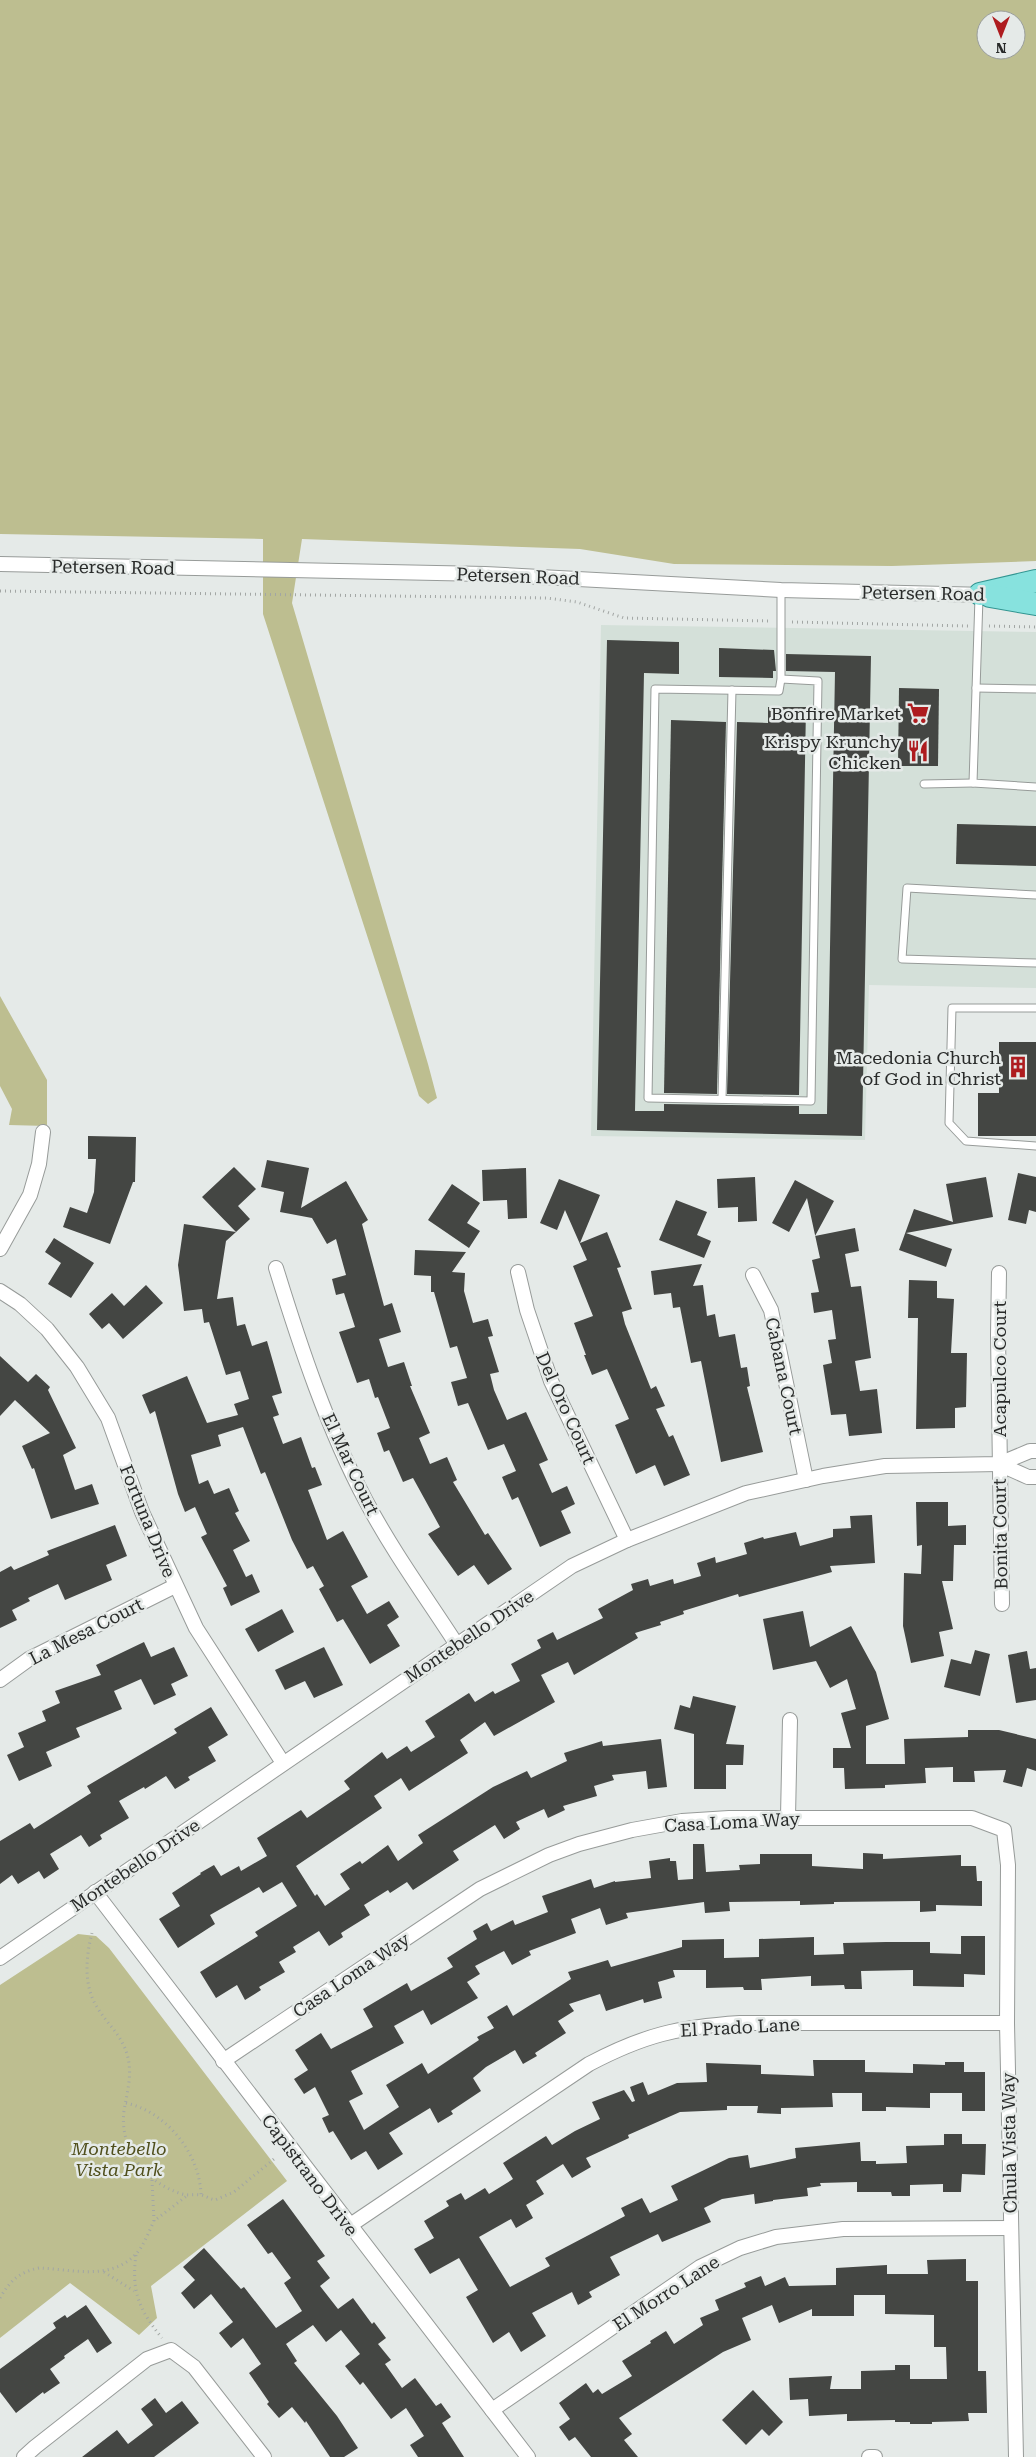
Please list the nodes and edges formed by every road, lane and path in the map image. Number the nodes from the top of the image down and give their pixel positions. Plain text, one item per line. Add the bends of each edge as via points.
1 (0, 564) edge
2 (1036, 581) edge
3 (781, 590) junction
4 (0, 591) edge
5 (980, 594) junction
6 (1036, 596) edge
7 (1036, 604) edge
8 (781, 622) junction
9 (979, 626) junction
10 (1036, 627) edge
11 (781, 679) junction
12 (976, 688) junction
13 (1036, 688) edge
14 (732, 690) junction
15 (973, 783) junction
16 (924, 784) dead end
17 (1036, 787) edge
18 (1036, 894) edge
19 (1036, 963) edge
20 (1036, 1008) edge
21 (722, 1099) junction
22 (43, 1132) dead end
23 (1036, 1146) edge
24 (0, 1249) edge
25 (276, 1268) dead end
26 (518, 1272) dead end
27 (1000, 1273) dead end
28 (753, 1275) dead end
29 (0, 1291) edge
30 (1036, 1451) edge
31 (999, 1464) junction
32 (1036, 1477) edge
33 (806, 1480) junction
34 (627, 1540) junction
35 (175, 1586) junction
36 (1002, 1604) dead end
37 (457, 1645) junction
38 (0, 1680) edge
39 (790, 1720) dead end
40 (283, 1763) junction
41 (788, 1817) junction
42 (1004, 1830) joint
43 (95, 1892) junction
44 (92, 1933) dead end
45 (0, 1958) edge
46 (1007, 2023) junction
47 (223, 2061) junction
48 (126, 2103) junction
49 (274, 2159) dead end
50 (152, 2179) junction
51 (188, 2195) junction
52 (201, 2195) junction
53 (154, 2221) junction
54 (349, 2226) junction
55 (1010, 2228) junction
56 (136, 2254) junction
57 (104, 2272) junction
58 (134, 2292) junction
59 (0, 2298) edge
60 (171, 2350) junction
61 (492, 2410) junction
62 (24, 2457) edge
63 (264, 2457) edge
64 (528, 2457) edge
65 (869, 2457) edge
66 (876, 2457) edge
67 (1016, 2457) edge

1 - 3 street, Petersen Road via 485,574
2 - 5 main road
3 - 5 street, Petersen Road
3 - 8 lane
4 - 8 path via 547,598 577,602 624,618
5 - 6 street, Petersen Road
5 - 7 main road
5 - 9 lane
8 - 9 path
8 - 11 lane
9 - 10 path
9 - 12 lane
11 - 14 lane via 779,691
11 - 21 lane via 818,681 811,1101
12 - 13 lane
12 - 15 lane
14 - 21 lane
14 - 21 lane via 655,689 648,1098
15 - 16 lane
15 - 17 lane
18 - 19 lane via 907,888 902,959
20 - 23 lane via 952,1008 949,1123 966,1141
22 - 24 street via 30,1196
25 - 37 street, El Mar Court via 334,1433 365,1500 402,1565
26 - 34 street, Del Oro Court via 551,1381
27 - 31 street, Acapulco Court
28 - 33 street, Cabana Court via 771,1310
29 - 35 street, Fortuna Drive via 47,1329 108,1418 142,1512
30 - 31 street, Montebello Drive
31 - 32 street, Montebello Drive via 1028,1477
31 - 33 street, Montebello Drive via 885,1466
31 - 36 street, Bonita Court
33 - 34 street, Montebello Drive via 746,1494
34 - 37 street, Montebello Drive via 572,1566
35 - 38 street, La Mesa Court via 29,1659
35 - 40 street, Fortuna Drive via 196,1628
37 - 40 street, Montebello Drive
39 - 41 street
40 - 43 street, Montebello Drive
41 - 42 street, Casa Loma Way via 972,1818
41 - 47 street, Casa Loma Way via 682,1821 632,1830 549,1855 480,1889
42 - 46 street, Chula Vista Way via 1008,1865
43 - 45 street, Montebello Drive
43 - 47 street, Capistrano Drive
44 - 48 path via 87,1959 92,1996 96,2006 115,2028 128,2056
46 - 54 street, El Prado Lane via 740,2023 701,2025 665,2032 619,2048 589,2064
46 - 55 street, Chula Vista Way
47 - 54 street, Capistrano Drive
48 - 50 path via 124,2121 128,2145
48 - 52 path via 160,2120 182,2142 198,2174
49 - 52 path via 226,2197 215,2200
50 - 51 path via 168,2189
50 - 53 path
51 - 52 path
51 - 53 path
53 - 56 path
54 - 61 street, Capistrano Drive
55 - 61 street, El Morro Lane via 843,2228 776,2237 740,2248 700,2267
55 - 67 street, Chula Vista Way
56 - 57 path via 122,2265
56 - 58 path
57 - 58 path
57 - 59 path via 29,2270 14,2278
58 - 60 path via 151,2325
60 - 62 street via 147,2359
60 - 63 street via 194,2367
61 - 64 street, Capistrano Drive
65 - 66 street

